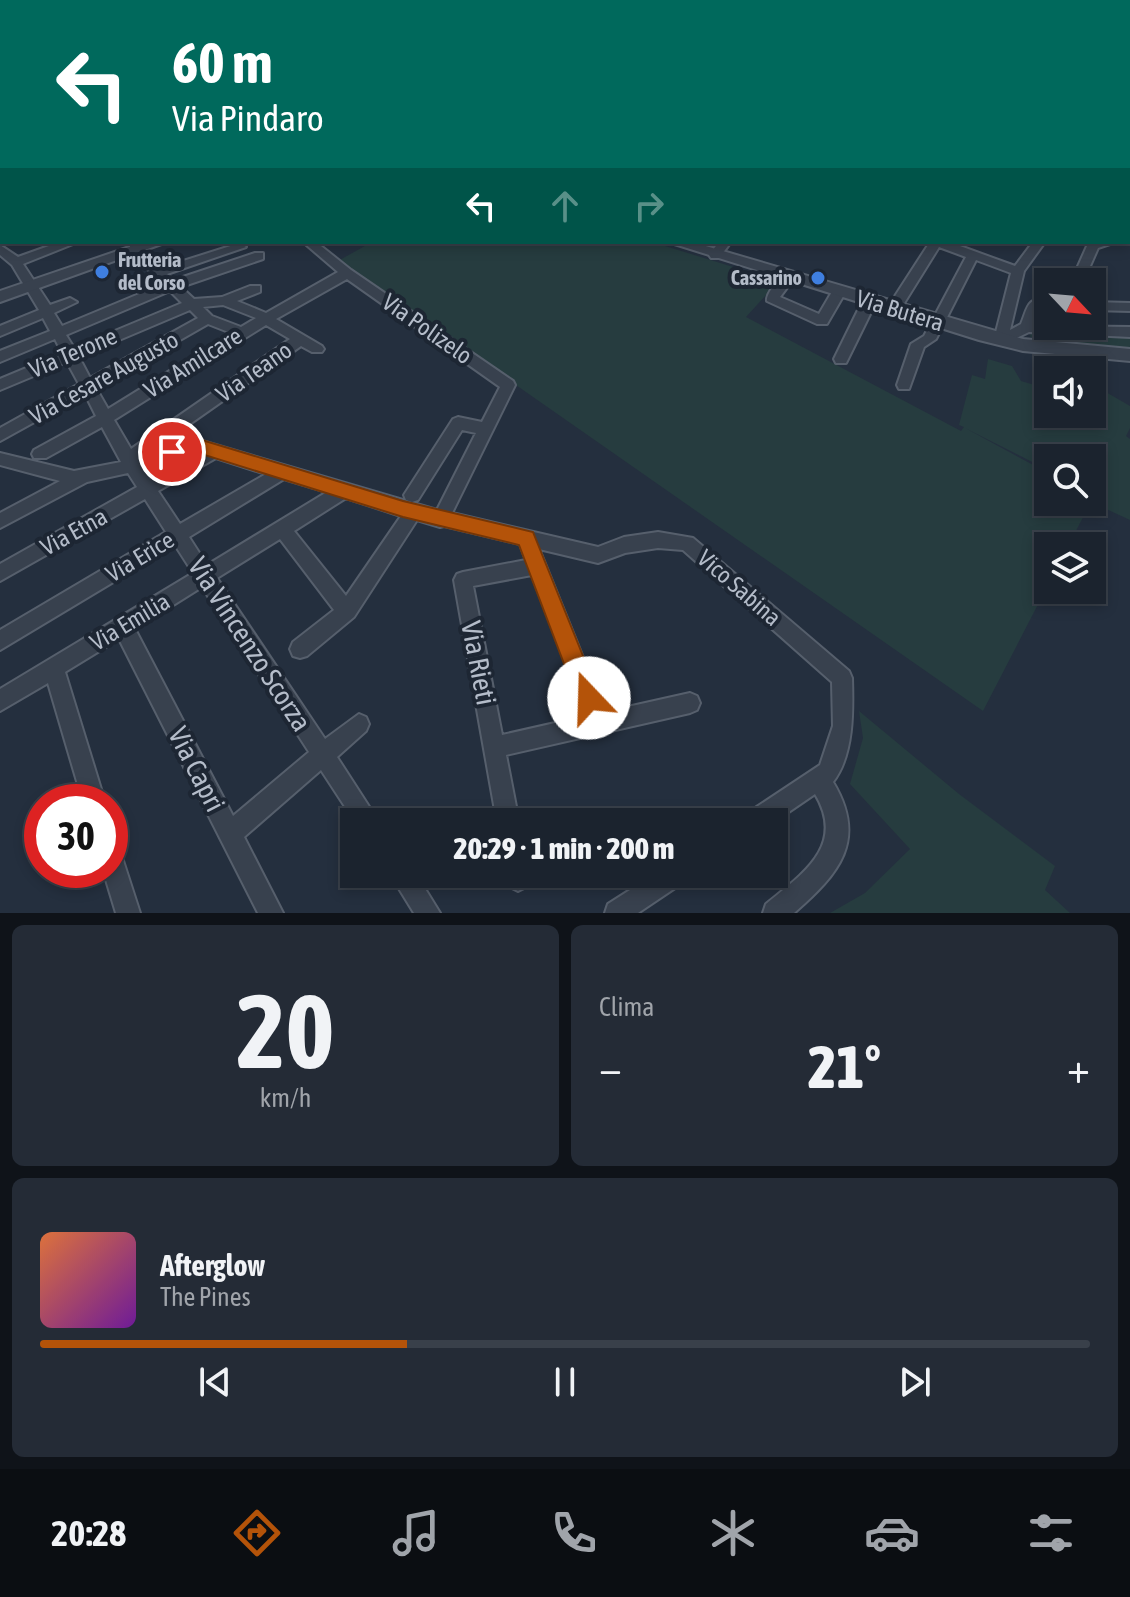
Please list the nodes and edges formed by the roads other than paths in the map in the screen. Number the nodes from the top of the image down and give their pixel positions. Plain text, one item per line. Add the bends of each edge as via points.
1 (66, 244) edge
2 (152, 244) edge
3 (311, 244) edge
4 (691, 244) edge
5 (941, 244) edge
6 (945, 244) edge
7 (1038, 244) edge
8 (1102, 244) edge
9 (0, 247) edge
10 (240, 247) dead end
11 (720, 248) edge
12 (134, 249) junction
13 (973, 255) junction
14 (259, 256) dead end
15 (16, 262) junction
16 (1083, 268) edge
17 (1018, 271) junction
18 (160, 272) junction
19 (347, 273) junction
20 (789, 277) junction
21 (32, 285) junction
22 (173, 285) junction
23 (255, 289) dead end
24 (838, 293) junction
25 (0, 297) edge
26 (224, 301) junction
27 (70, 302) dead end
28 (869, 302) junction
29 (192, 304) junction
30 (1106, 306) edge
31 (1130, 307) edge
32 (893, 310) junction
33 (1034, 310) edge
34 (47, 311) junction
35 (207, 319) junction
36 (265, 319) junction
37 (937, 323) junction
38 (1027, 327) junction
39 (0, 331) edge
40 (242, 332) junction
41 (1130, 332) edge
42 (59, 333) junction
43 (301, 339) junction
44 (1001, 340) junction
45 (317, 349) dead end
46 (70, 354) junction
47 (1130, 355) edge
48 (0, 357) edge
49 (841, 359) dead end
50 (0, 385) edge
51 (904, 385) dead end
52 (89, 388) junction
53 (105, 418) junction
54 (486, 429) junction
55 (0, 435) edge
56 (214, 451) junction
57 (40, 454) dead end
58 (130, 462) junction
59 (3, 464) edge
60 (281, 473) junction
61 (86, 475) junction
62 (148, 490) junction
63 (342, 492) junction
64 (412, 504) junction
65 (440, 520) junction
66 (0, 521) edge
67 (282, 529) junction
68 (178, 534) junction
69 (526, 538) junction
70 (538, 566) junction
71 (0, 573) edge
72 (206, 575) junction
73 (347, 611) junction
74 (123, 626) junction
75 (0, 641) edge
76 (300, 649) dead end
77 (54, 668) junction
78 (0, 701) edge
79 (690, 703) dead end
80 (359, 724) dead end
81 (599, 724) junction
82 (495, 747) junction
83 (323, 754) junction
84 (823, 775) junction
85 (89, 784) edge
86 (359, 808) edge
87 (506, 808) edge
88 (775, 808) edge
89 (230, 834) junction
90 (120, 888) edge
91 (411, 888) edge
92 (655, 888) edge
93 (128, 913) edge
94 (271, 913) edge
95 (428, 913) edge
96 (617, 913) edge
97 (775, 913) edge

1 - 15 street
2 - 12 street
3 - 19 street, Via Polizelo
4 - 11 street, Via Butera
5 - 32 street
6 - 13 street
7 - 17 street
8 - 16 street via 1093,246
9 - 15 street, Via Vincenzo Scorza
10 - 18 street
11 - 20 street, Via Butera
12 - 18 street
12 - 21 street
13 - 17 street
13 - 37 street
14 - 22 street
15 - 21 street, Via Vincenzo Scorza
17 - 44 street
18 - 22 street
19 - 36 street, Via Amilcare
19 - 54 street, Via Polizelo via 508,385
20 - 24 street, Via Butera
20 - 24 street via 772,298 822,321
21 - 25 street
21 - 34 street, Via Vincenzo Scorza
22 - 29 street
22 - 42 street
23 - 26 street
24 - 28 street, Via Butera
26 - 29 street, Via Terone
26 - 36 street
27 - 34 street
28 - 32 street, Via Butera
28 - 49 street
29 - 35 street
29 - 46 street, Via Terone
30 - 31 street
32 - 37 street, Via Butera
33 - 38 street
34 - 39 street
34 - 42 street, Via Vincenzo Scorza
35 - 40 street
35 - 52 street, Via Cesare Augusto
36 - 40 street, Via Amilcare
36 - 43 street
37 - 44 street, Via Butera
37 - 51 street via 929,339 918,344
38 - 41 street
38 - 44 street
40 - 53 street, Via Amilcare
42 - 46 street, Via Vincenzo Scorza
42 - 48 street
43 - 45 street
43 - 58 street, Via Teano
44 - 47 street, Via Butera
46 - 50 street, Via Terone
46 - 52 street, Via Vincenzo Scorza
52 - 53 street, Via Vincenzo Scorza
52 - 55 street, Via Cesare Augusto
53 - 57 street, Via Amilcare
53 - 58 street, Via Vincenzo Scorza
54 - 64 street via 458,423
54 - 65 street, Via Polizelo
56 - 58 street, Vico Sabina via 192,444
56 - 60 street, Vico Sabina
56 - 62 street, Via Etna
58 - 61 street
58 - 62 street, Via Vincenzo Scorza
59 - 61 street via 74,478
60 - 63 street, Vico Sabina
60 - 68 street, Via Erice
61 - 66 street
62 - 68 street, Via Vincenzo Scorza
62 - 71 street, Via Etna
63 - 64 street, Vico Sabina
63 - 67 street, Via Emilia
64 - 65 street, Vico Sabina
64 - 73 street
65 - 69 street, Vico Sabina
67 - 72 street, Via Emilia
67 - 73 street
68 - 72 street, Via Vincenzo Scorza
68 - 75 street, Via Erice
69 - 70 street
69 - 84 street, Vico Sabina via 598,555 658,540 687,543 842,678 843,726
70 - 81 street
70 - 82 street, Via Rieti via 463,580
72 - 74 street, Via Emilia
72 - 83 street, Via Vincenzo Scorza
73 - 76 street
74 - 77 street, Via Emilia
74 - 89 street, Via Capri
77 - 78 street, Via Emilia
77 - 85 street
79 - 81 street
80 - 83 street
81 - 82 street
82 - 87 street, Via Rieti
83 - 86 street, Via Vincenzo Scorza
83 - 89 street
84 - 88 street
84 - 97 street via 838,814 839,837 825,864
89 - 94 street, Via Capri
90 - 93 street
91 - 95 street
92 - 96 street

